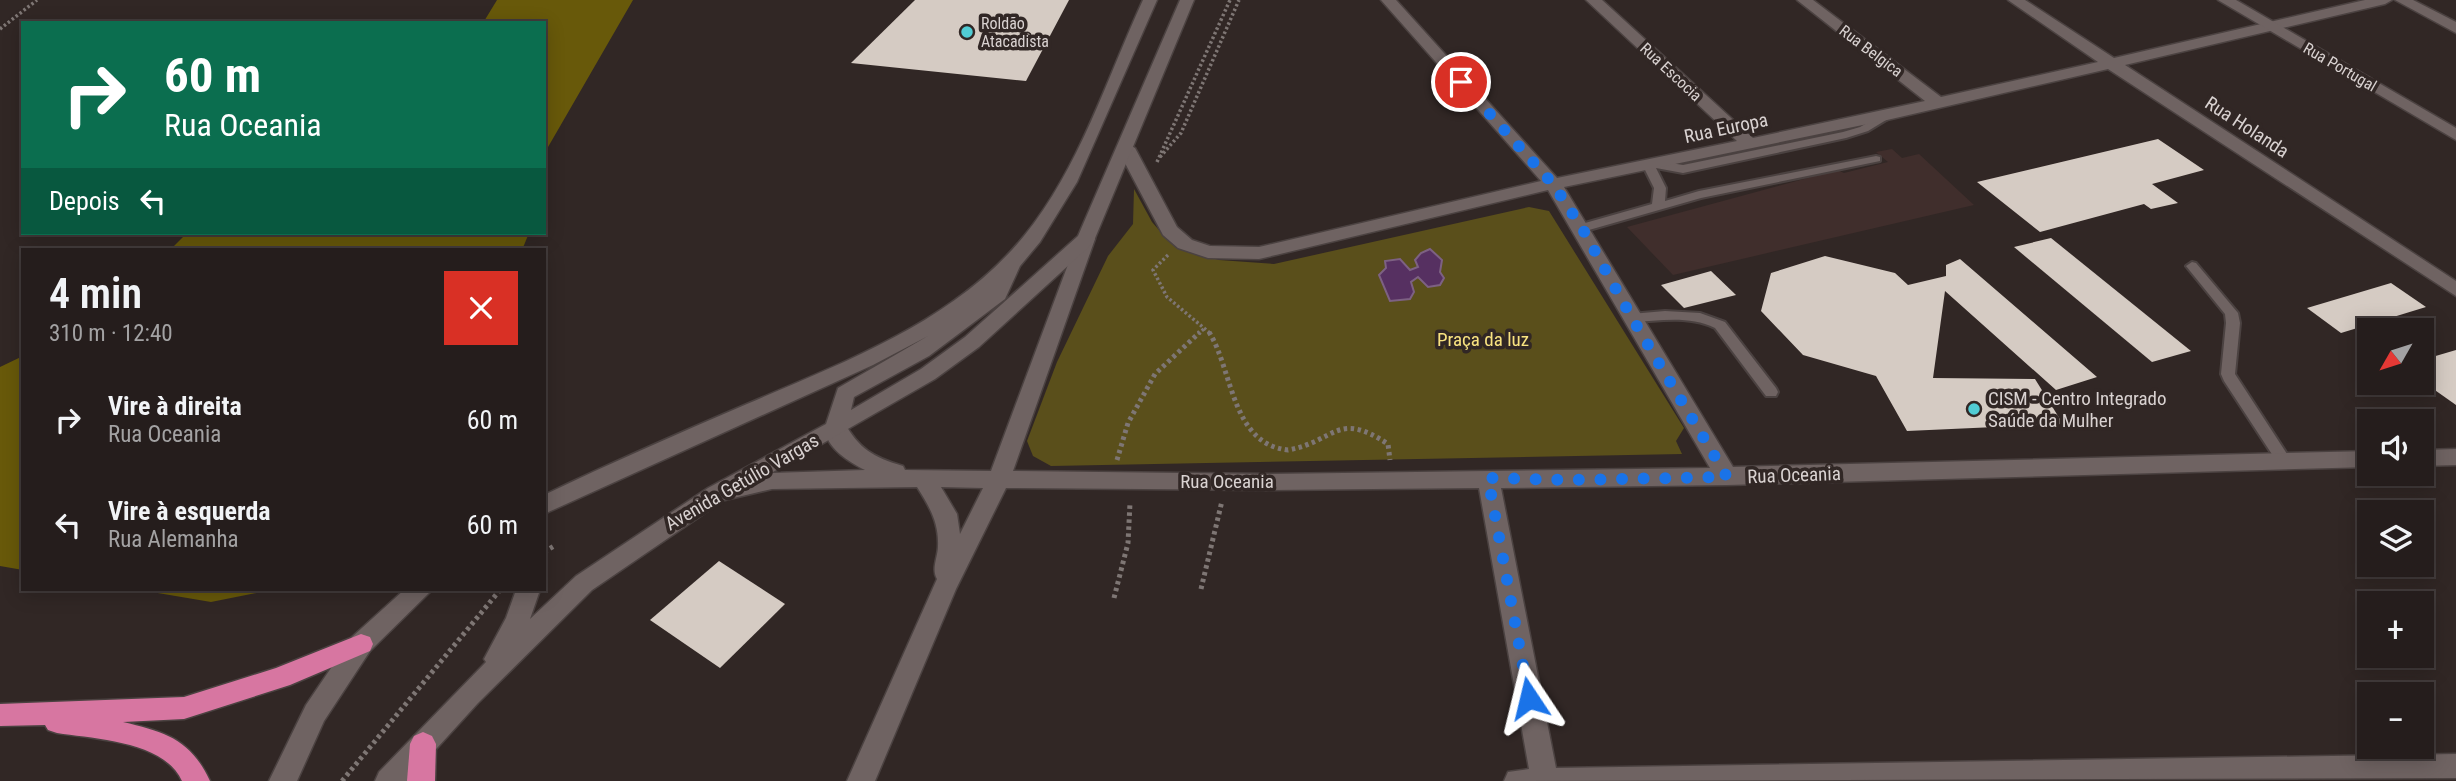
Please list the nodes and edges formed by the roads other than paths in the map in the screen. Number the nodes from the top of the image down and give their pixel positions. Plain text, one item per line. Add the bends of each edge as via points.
1 (1150, 0) edge
2 (1187, 0) edge
3 (1388, 0) edge
4 (1593, 0) edge
5 (1804, 0) edge
6 (2015, 0) edge
7 (2225, 0) edge
8 (2385, 0) edge
9 (2402, 0) edge
10 (2271, 26) junction
11 (2456, 28) edge
12 (2111, 63) junction
13 (1937, 102) junction
14 (1887, 115) junction
15 (2456, 135) edge
16 (1750, 144) junction
17 (1126, 148) junction
18 (1876, 159) dead end
19 (1650, 164) junction
20 (1553, 184) junction
21 (1658, 207) junction
22 (1582, 228) junction
23 (1086, 239) junction
24 (1012, 263) junction
25 (2192, 266) dead end
26 (2456, 290) edge
27 (1632, 318) junction
28 (1771, 392) dead end
29 (836, 428) junction
30 (2434, 457) edge
31 (2456, 457) edge
32 (2357, 459) edge
33 (2284, 461) junction
34 (1727, 477) junction
35 (1488, 478) junction
36 (999, 479) junction
37 (925, 481) junction
38 (716, 494) junction
39 (546, 504) edge
40 (944, 590) junction
41 (419, 591) edge
42 (528, 591) edge
43 (361, 644) junction
44 (488, 676) junction
45 (0, 716) edge
46 (423, 744) junction
47 (2456, 766) edge
48 (1532, 780) edge
49 (196, 781) edge
50 (283, 781) edge
51 (389, 781) edge
52 (421, 781) edge
53 (861, 781) edge

1 - 24 street via 1055,203
2 - 17 street, Avenida Getúlio Vargas
3 - 20 street
4 - 16 street, Rua Escocia
5 - 13 street, Rua Belgica
6 - 12 street, Rua Holanda
7 - 10 street, Rua Portugal
8 - 10 street, Rua Europa
9 - 11 street
10 - 12 street, Rua Europa
10 - 15 street, Rua Portugal
12 - 13 street, Rua Europa
12 - 26 street, Rua Holanda
13 - 14 street, Rua Europa
14 - 16 street, Rua Europa
14 - 19 lane via 1846,135 1683,169
16 - 19 street, Rua Europa
17 - 20 street, Rua Europa via 1170,231 1185,244 1208,252 1259,253
17 - 23 street, Avenida Getúlio Vargas
18 - 21 lane
19 - 20 street, Rua Europa
19 - 21 lane via 1660,188
20 - 22 street
21 - 22 lane
22 - 27 street
23 - 29 street, Avenida Getúlio Vargas via 972,342 897,394
23 - 36 street, Avenida Getúlio Vargas
24 - 29 street via 998,294 922,351 845,393
24 - 39 street via 924,331 873,358
25 - 33 lane via 2231,313 2228,374
27 - 28 lane via 1709,318 1720,325
27 - 34 street
29 - 37 street, Rua Oceania via 850,453 872,466
29 - 38 street, Avenida Getúlio Vargas
30 - 31 street
32 - 33 street, Rua Oceania
33 - 34 street, Rua Oceania
34 - 35 street, Rua Oceania
35 - 36 street, Rua Oceania via 1268,482
35 - 48 street
36 - 37 street, Rua Oceania
36 - 40 street, Avenida Getúlio Vargas
37 - 38 street, Rua Oceania via 772,481
37 - 40 street via 946,514 950,545
38 - 44 street, Avenida Getúlio Vargas via 584,583
40 - 53 street, Avenida Getúlio Vargas
41 - 43 street
42 - 44 street via 518,620
43 - 45 highway via 281,677 184,708
43 - 50 street via 315,713
44 - 46 street, Avenida Getúlio Vargas
45 - 49 highway via 122,732 163,746 184,760
46 - 51 street, Avenida Getúlio Vargas
46 - 52 highway
47 - 48 street

